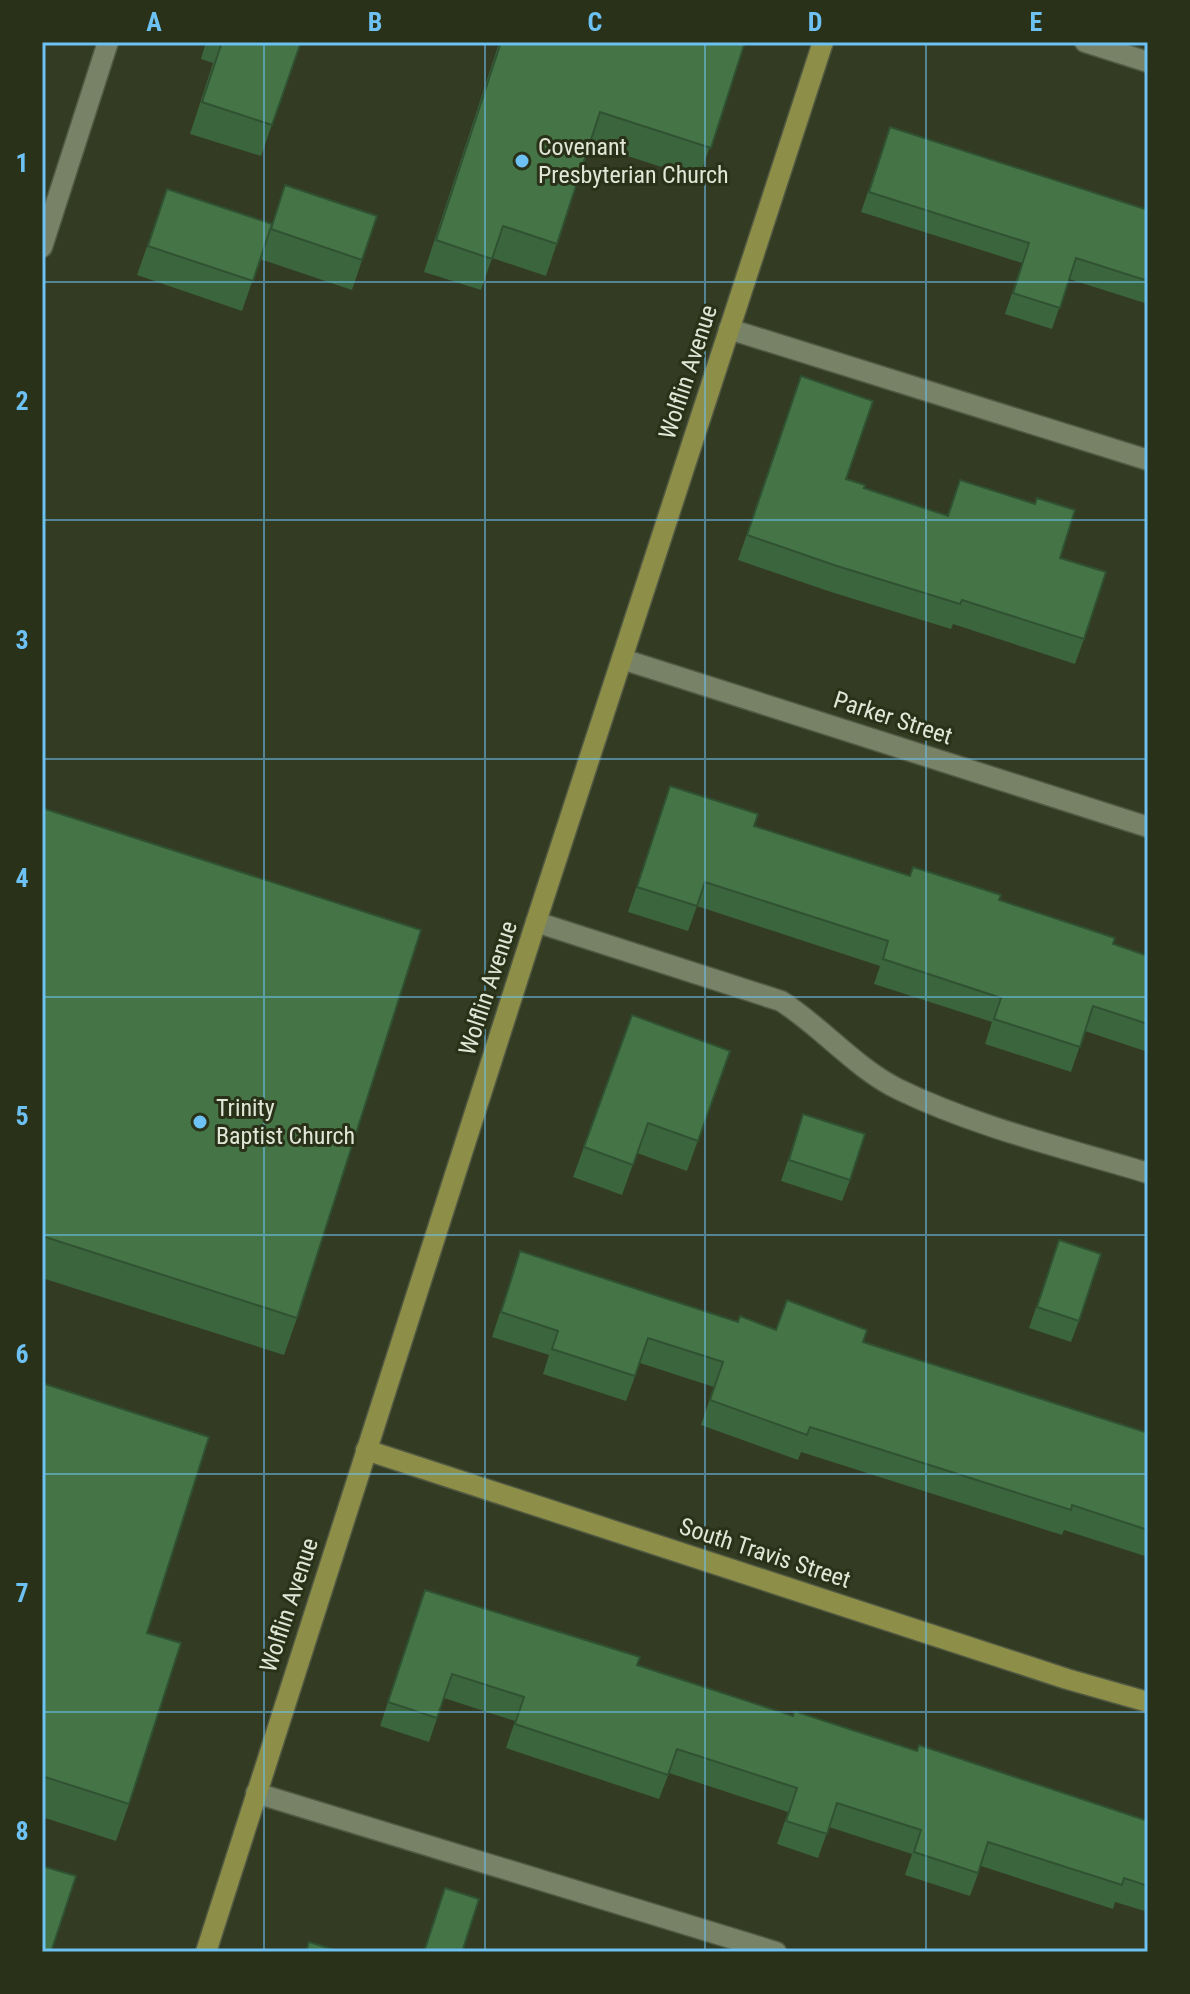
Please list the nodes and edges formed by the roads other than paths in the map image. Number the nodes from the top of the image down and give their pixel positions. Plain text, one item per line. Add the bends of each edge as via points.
1 (108, 42) edge
2 (823, 42) edge
3 (1085, 42) edge
4 (1148, 62) edge
5 (42, 247) edge
6 (729, 329) junction
7 (1148, 460) edge
8 (622, 659) junction
9 (1148, 827) edge
10 (536, 922) junction
11 (1148, 1173) edge
12 (366, 1450) junction
13 (1148, 1702) edge
14 (256, 1793) junction
15 (206, 1952) edge
16 (776, 1952) edge

1 - 5 street
2 - 6 main road, Wolflin Avenue
3 - 4 street
6 - 7 street
6 - 8 main road, Wolflin Avenue
8 - 9 street, Parker Street
8 - 10 main road, Wolflin Avenue
10 - 11 street via 781,1001 895,1088 957,1114
10 - 12 main road, Wolflin Avenue
12 - 13 main road, South Travis Street
12 - 14 main road, Wolflin Avenue
14 - 15 main road, Wolflin Avenue
14 - 16 street

